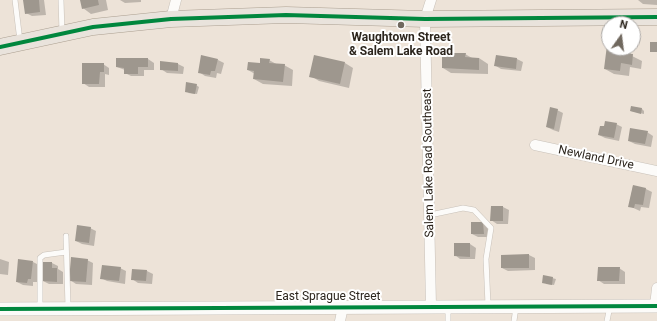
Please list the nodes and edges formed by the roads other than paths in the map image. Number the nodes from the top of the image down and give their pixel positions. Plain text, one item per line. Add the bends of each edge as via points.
1 (15, 0) edge
2 (61, 0) edge
3 (176, 0) edge
4 (430, 0) edge
5 (657, 17) edge
6 (171, 19) junction
7 (425, 19) junction
8 (62, 33) junction
9 (20, 42) junction
10 (0, 47) edge
11 (535, 145) dead end
12 (657, 171) edge
13 (430, 215) junction
14 (66, 236) dead end
15 (66, 252) junction
16 (657, 288) edge
17 (431, 306) junction
18 (448, 306) junction
19 (517, 306) junction
20 (610, 306) junction
21 (656, 306) edge
22 (343, 307) junction
23 (488, 307) junction
24 (68, 308) junction
25 (0, 309) edge
26 (40, 309) junction
27 (340, 321) edge
28 (448, 321) edge
29 (514, 321) edge
30 (607, 321) edge

1 - 9 lane
2 - 8 lane
3 - 6 street
4 - 7 street, Salem Lake Road Southeast
5 - 7 main road
6 - 7 main road via 286,15
6 - 8 main road via 93,27
7 - 13 street, Salem Lake Road Southeast
8 - 9 main road
9 - 10 main road
11 - 12 street, Newland Drive
13 - 17 street, Salem Lake Road Southeast
13 - 23 lane via 463,208 474,210 491,228 486,259
14 - 15 lane
15 - 24 lane
15 - 26 lane via 44,255 40,258
16 - 21 street
17 - 18 street, East Sprague Street
17 - 22 street, East Sprague Street
18 - 23 street, East Sprague Street
18 - 28 lane
19 - 20 street, East Sprague Street
19 - 23 street, East Sprague Street
19 - 29 lane
20 - 21 street, East Sprague Street
20 - 30 lane
22 - 24 street, East Sprague Street
22 - 27 street
24 - 26 street, East Sprague Street
25 - 26 street, East Sprague Street

